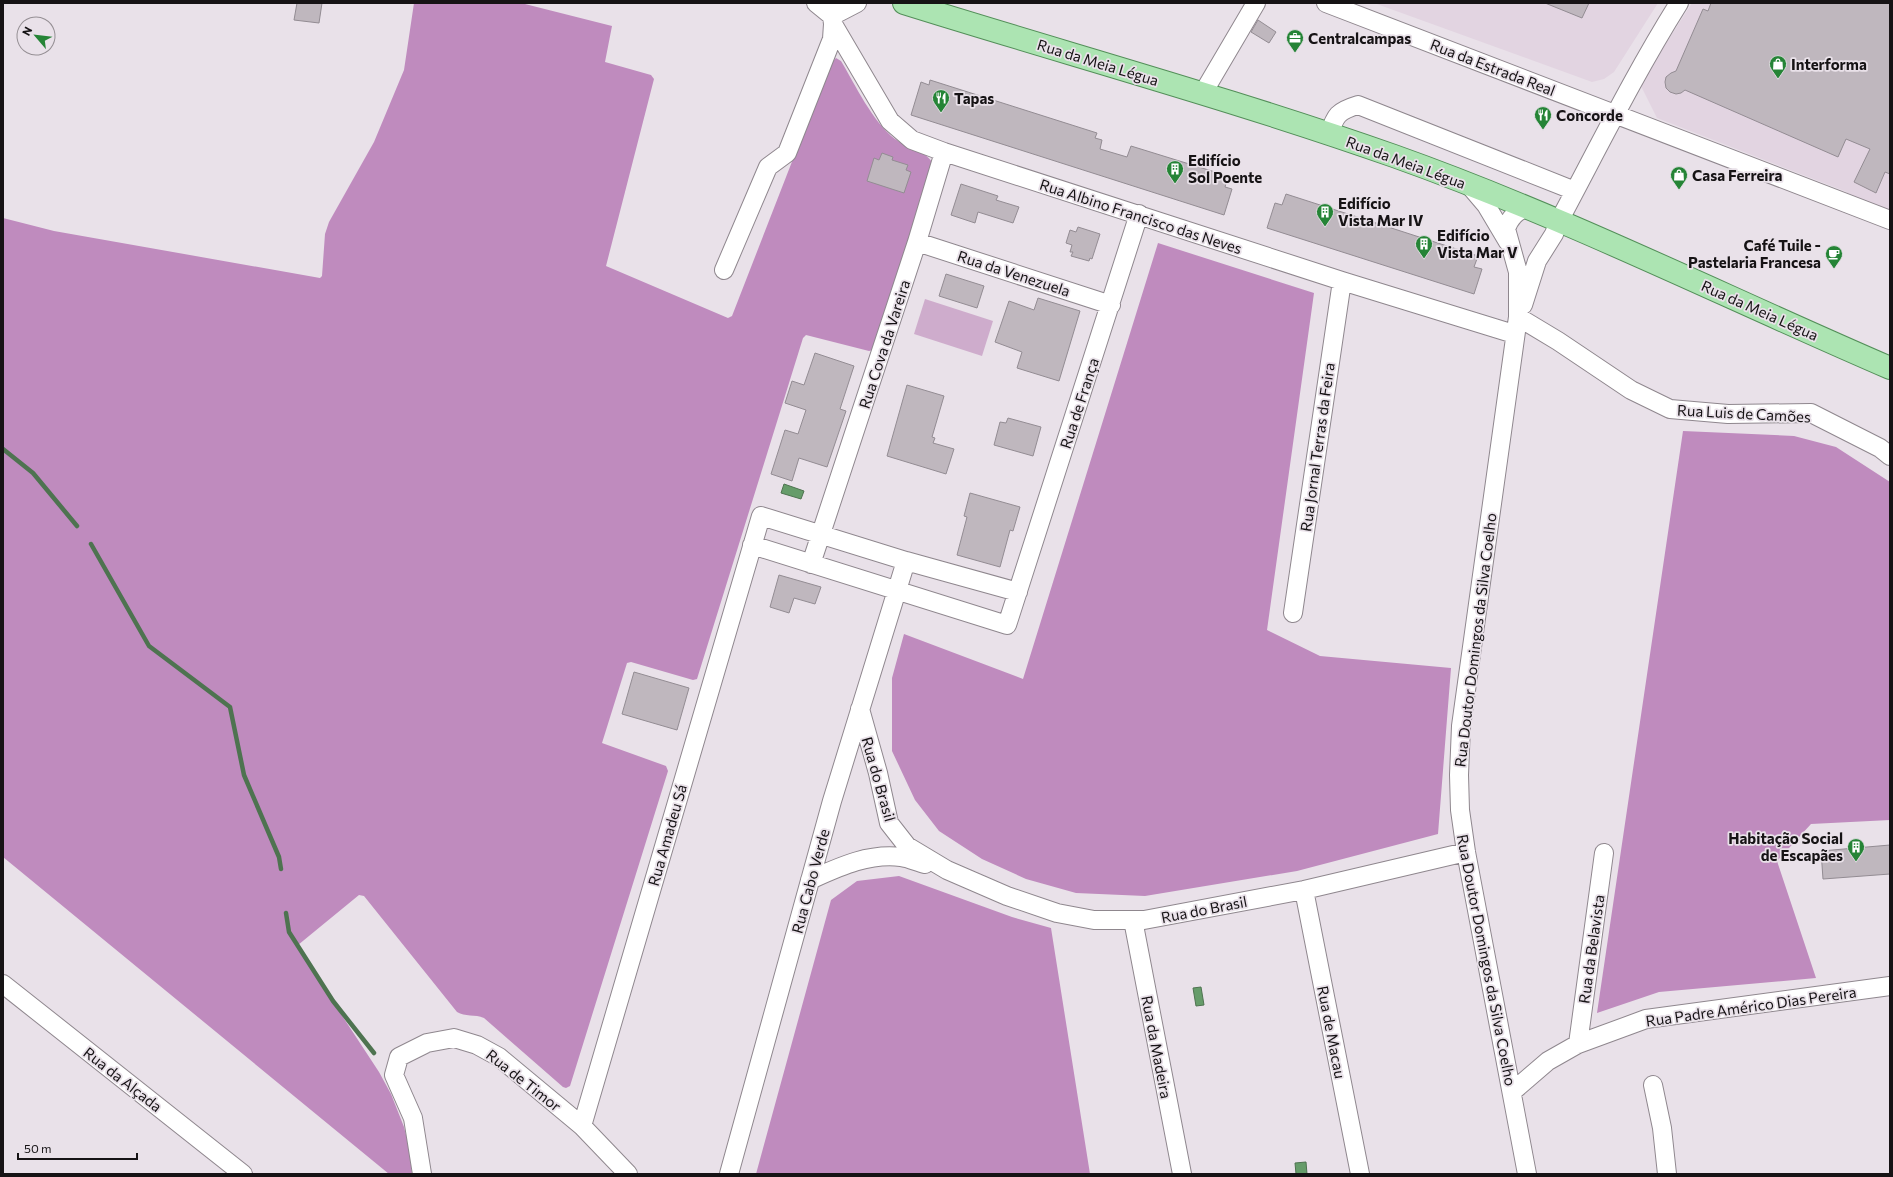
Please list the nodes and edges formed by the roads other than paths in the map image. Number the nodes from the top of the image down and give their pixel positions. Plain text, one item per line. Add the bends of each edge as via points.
1 (857, 3) edge
2 (904, 3) edge
3 (1256, 3) edge
4 (1326, 3) edge
5 (1679, 3) edge
6 (826, 9) edge
7 (1203, 93) junction
8 (1616, 113) junction
9 (1329, 135) junction
10 (944, 152) junction
11 (1468, 185) junction
12 (1575, 191) junction
13 (1527, 207) junction
14 (1139, 214) junction
15 (1890, 220) edge
16 (1557, 227) junction
17 (917, 242) junction
18 (1509, 242) junction
19 (724, 270) dead end
20 (1342, 281) junction
21 (1111, 304) junction
22 (1516, 325) junction
23 (1890, 368) edge
24 (1890, 456) edge
25 (821, 534) junction
26 (752, 545) junction
27 (906, 561) junction
28 (812, 564) junction
29 (895, 590) junction
30 (1018, 592) junction
31 (1293, 614) dead end
32 (860, 709) junction
33 (1466, 852) junction
34 (1604, 853) dead end
35 (947, 870) junction
36 (810, 880) junction
37 (1304, 890) junction
38 (1133, 920) junction
39 (3, 984) edge
40 (1890, 986) edge
41 (1578, 1044) junction
42 (1653, 1085) dead end
43 (1512, 1092) junction
44 (582, 1126) junction
45 (243, 1174) edge
46 (422, 1174) edge
47 (628, 1174) edge
48 (729, 1174) edge
49 (1182, 1174) edge
50 (1360, 1174) edge
51 (1527, 1174) edge
52 (1667, 1174) edge

1 - 6 street
2 - 7 main road, Rua da Meia Légua
3 - 7 street
4 - 8 street, Rua da Estrada Real
5 - 8 street
6 - 10 street, Rua Albino Francisco das Neves via 890,121 912,140
6 - 19 street via 832,39 787,153 768,167
7 - 9 main road, Rua da Meia Légua
8 - 12 street
8 - 15 street, Rua da Estrada Real
9 - 11 main road, Rua da Meia Légua
9 - 12 street via 1338,113 1358,105
10 - 14 street, Rua Albino Francisco das Neves
10 - 17 street, Rua Cova da Vareira
11 - 13 main road, Rua da Meia Légua
11 - 18 street, Rua Doutor Domingos da Silva Coelho via 1486,205
12 - 16 street
13 - 16 main road, Rua da Meia Légua
13 - 18 street, Rua Doutor Domingos da Silva Coelho via 1517,212 1508,222 1506,229
14 - 20 street, Rua Albino Francisco das Neves
14 - 21 street, Rua de França
16 - 18 street, Rua Doutor Domingos da Silva Coelho via 1541,250 1532,254 1520,251
16 - 22 street, Rua Doutor Domingos da Silva Coelho via 1538,261
16 - 23 main road, Rua da Meia Légua via 1602,241
17 - 21 street, Rua da Venezuela
17 - 25 street, Rua Cova da Vareira
18 - 22 street, Rua Doutor Domingos da Silva Coelho via 1518,272
20 - 22 street, Rua Albino Francisco das Neves
20 - 31 street, Rua Jornal Terras da Feira
21 - 30 street, Rua de França
22 - 24 street, Rua Luis de Camões via 1558,340 1631,390 1670,409 1728,414 1811,413 1880,448
22 - 33 street, Rua Doutor Domingos da Silva Coelho via 1461,726 1460,810
25 - 26 street, Rua Amadeu Sá via 761,516
25 - 27 street
25 - 28 street, Rua Cova da Vareira
26 - 28 street
26 - 44 street, Rua Amadeu Sá
27 - 29 street, Rua Cabo Verde
27 - 30 street
28 - 29 street
29 - 30 street, Rua de França via 1007,625
29 - 32 street, Rua Cabo Verde
32 - 35 street, Rua do Brasil via 889,823 907,846
32 - 36 street, Rua Cabo Verde
33 - 37 street, Rua do Brasil
33 - 43 street, Rua Doutor Domingos da Silva Coelho
34 - 41 street, Rua da Belavista
35 - 36 street, Rua do Brasil via 901,857 870,857 843,865
35 - 38 street, Rua do Brasil via 1007,896 1057,913 1094,920
36 - 48 street, Rua Cabo Verde
37 - 38 street, Rua do Brasil
37 - 50 street, Rua de Macau
38 - 49 street, Rua da Madeira
39 - 45 street, Rua da Alçada
40 - 41 street, Rua Padre Américo Dias Pereira via 1646,1019
41 - 43 street, Rua Padre Américo Dias Pereira via 1548,1061
42 - 52 street via 1662,1128
43 - 51 street, Rua Doutor Domingos da Silva Coelho
44 - 46 street, Rua de Timor via 499,1057 477,1045 454,1038 428,1043 399,1057 394,1075 413,1118
44 - 47 street, Rua de Timor

